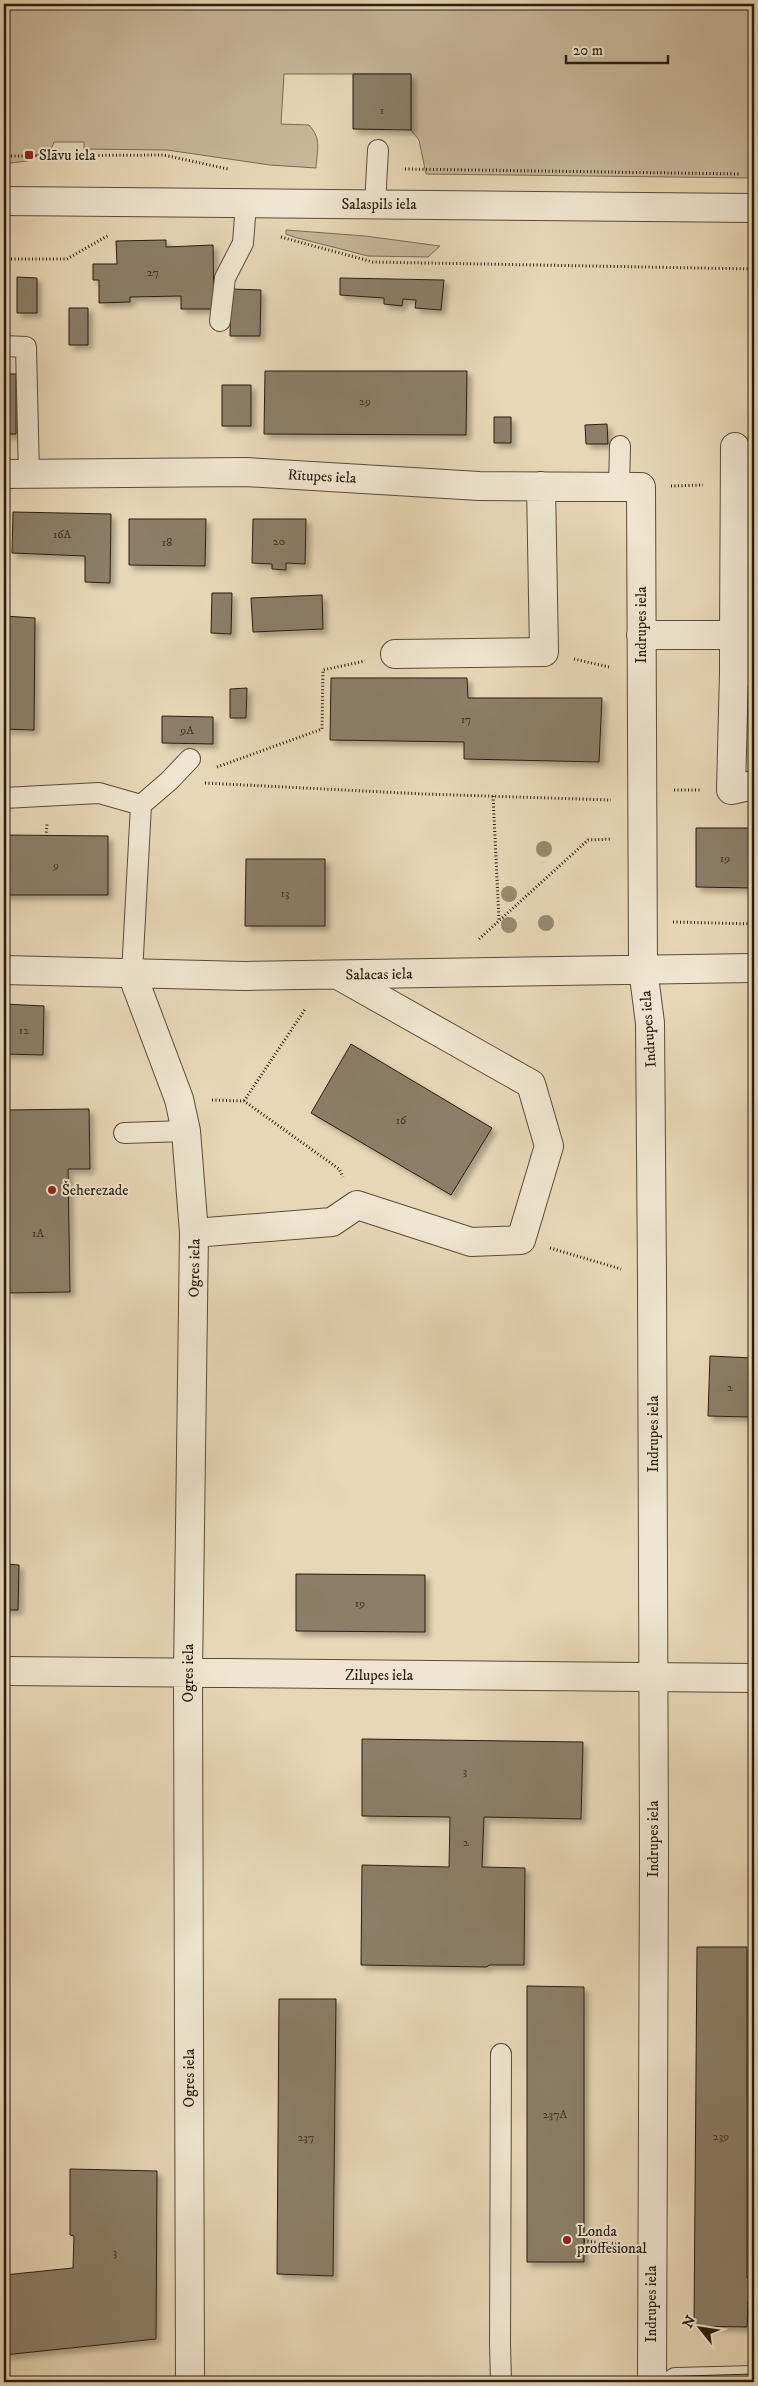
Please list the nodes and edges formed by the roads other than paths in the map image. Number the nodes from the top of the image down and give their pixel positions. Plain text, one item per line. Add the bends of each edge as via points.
1 (377, 159) road end
2 (4, 201) edge
3 (246, 203) junction
4 (374, 204) junction
5 (754, 208) edge
6 (220, 321) dead end
7 (4, 346) edge
8 (735, 438) dead end
9 (620, 446) dead end
10 (16, 474) edge
11 (541, 486) junction
12 (630, 487) junction
13 (642, 635) junction
14 (734, 635) junction
15 (395, 654) road end
16 (744, 672) edge
17 (180, 769) road end
18 (743, 787) edge
19 (4, 798) edge
20 (141, 805) junction
21 (754, 968) edge
22 (643, 969) junction
23 (4, 970) edge
24 (132, 974) junction
25 (338, 975) junction
26 (186, 1131) junction
27 (124, 1133) dead end
28 (194, 1233) junction
29 (4, 1671) edge
30 (188, 1674) junction
31 (654, 1677) junction
32 (754, 1678) edge
33 (501, 2054) dead end
34 (754, 2380) edge
35 (190, 2382) edge
36 (502, 2382) edge
37 (652, 2382) edge
38 (676, 2382) edge
39 (684, 2382) edge

1 - 4 lane
2 - 3 street, Salaspils iela
3 - 4 street, Salaspils iela
3 - 6 lane via 243,243 225,278
4 - 5 street, Salaspils iela
7 - 10 lane via 26,347
8 - 14 street
9 - 12 lane
10 - 11 street, Rītupes iela via 246,472 479,486
11 - 12 street, Rītupes iela
11 - 15 street via 544,652
12 - 13 street, Indrupes iela
13 - 14 street
13 - 22 street, Indrupes iela
14 - 16 street
16 - 18 street
17 - 20 lane
19 - 20 lane via 100,793
20 - 24 lane
21 - 22 street, Salacas iela
22 - 25 street, Salacas iela
22 - 31 street, Indrupes iela via 650,1023
23 - 24 street, Salacas iela
24 - 25 street, Salacas iela
24 - 26 street, Ogres iela via 179,1099
25 - 28 street via 531,1084 549,1146 521,1240 471,1242 357,1205 332,1222
26 - 27 lane
26 - 28 street, Ogres iela
28 - 30 street, Ogres iela
29 - 30 street, Zilupes iela
30 - 31 street, Zilupes iela
30 - 35 street, Ogres iela
31 - 32 street, Zilupes iela
31 - 37 street, Indrupes iela
33 - 36 lane
34 - 39 street
38 - 39 street

